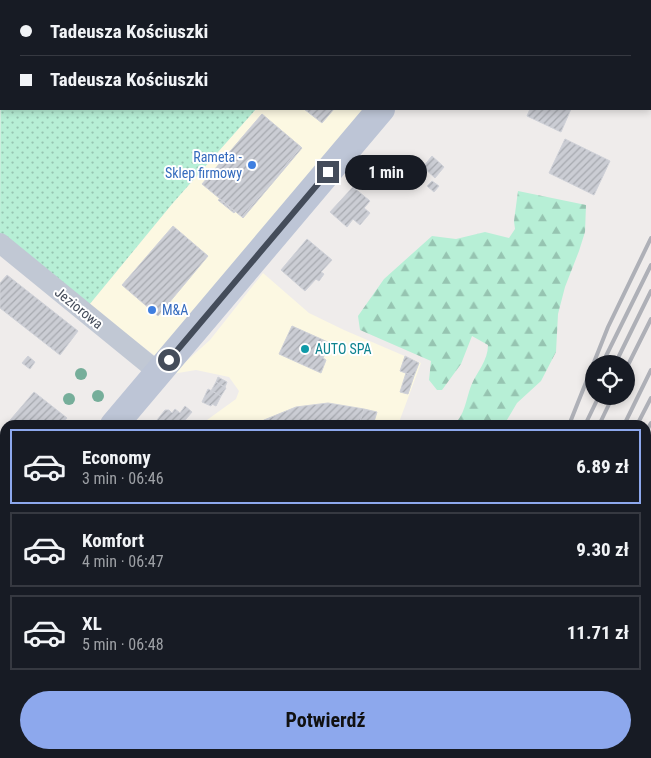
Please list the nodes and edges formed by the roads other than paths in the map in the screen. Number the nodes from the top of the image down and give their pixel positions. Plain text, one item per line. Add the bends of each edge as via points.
1 (378, 110) edge
2 (0, 244) edge
3 (158, 372) junction
4 (118, 420) edge

1 - 3 main road
2 - 3 street, Jeziorowa
3 - 4 main road

